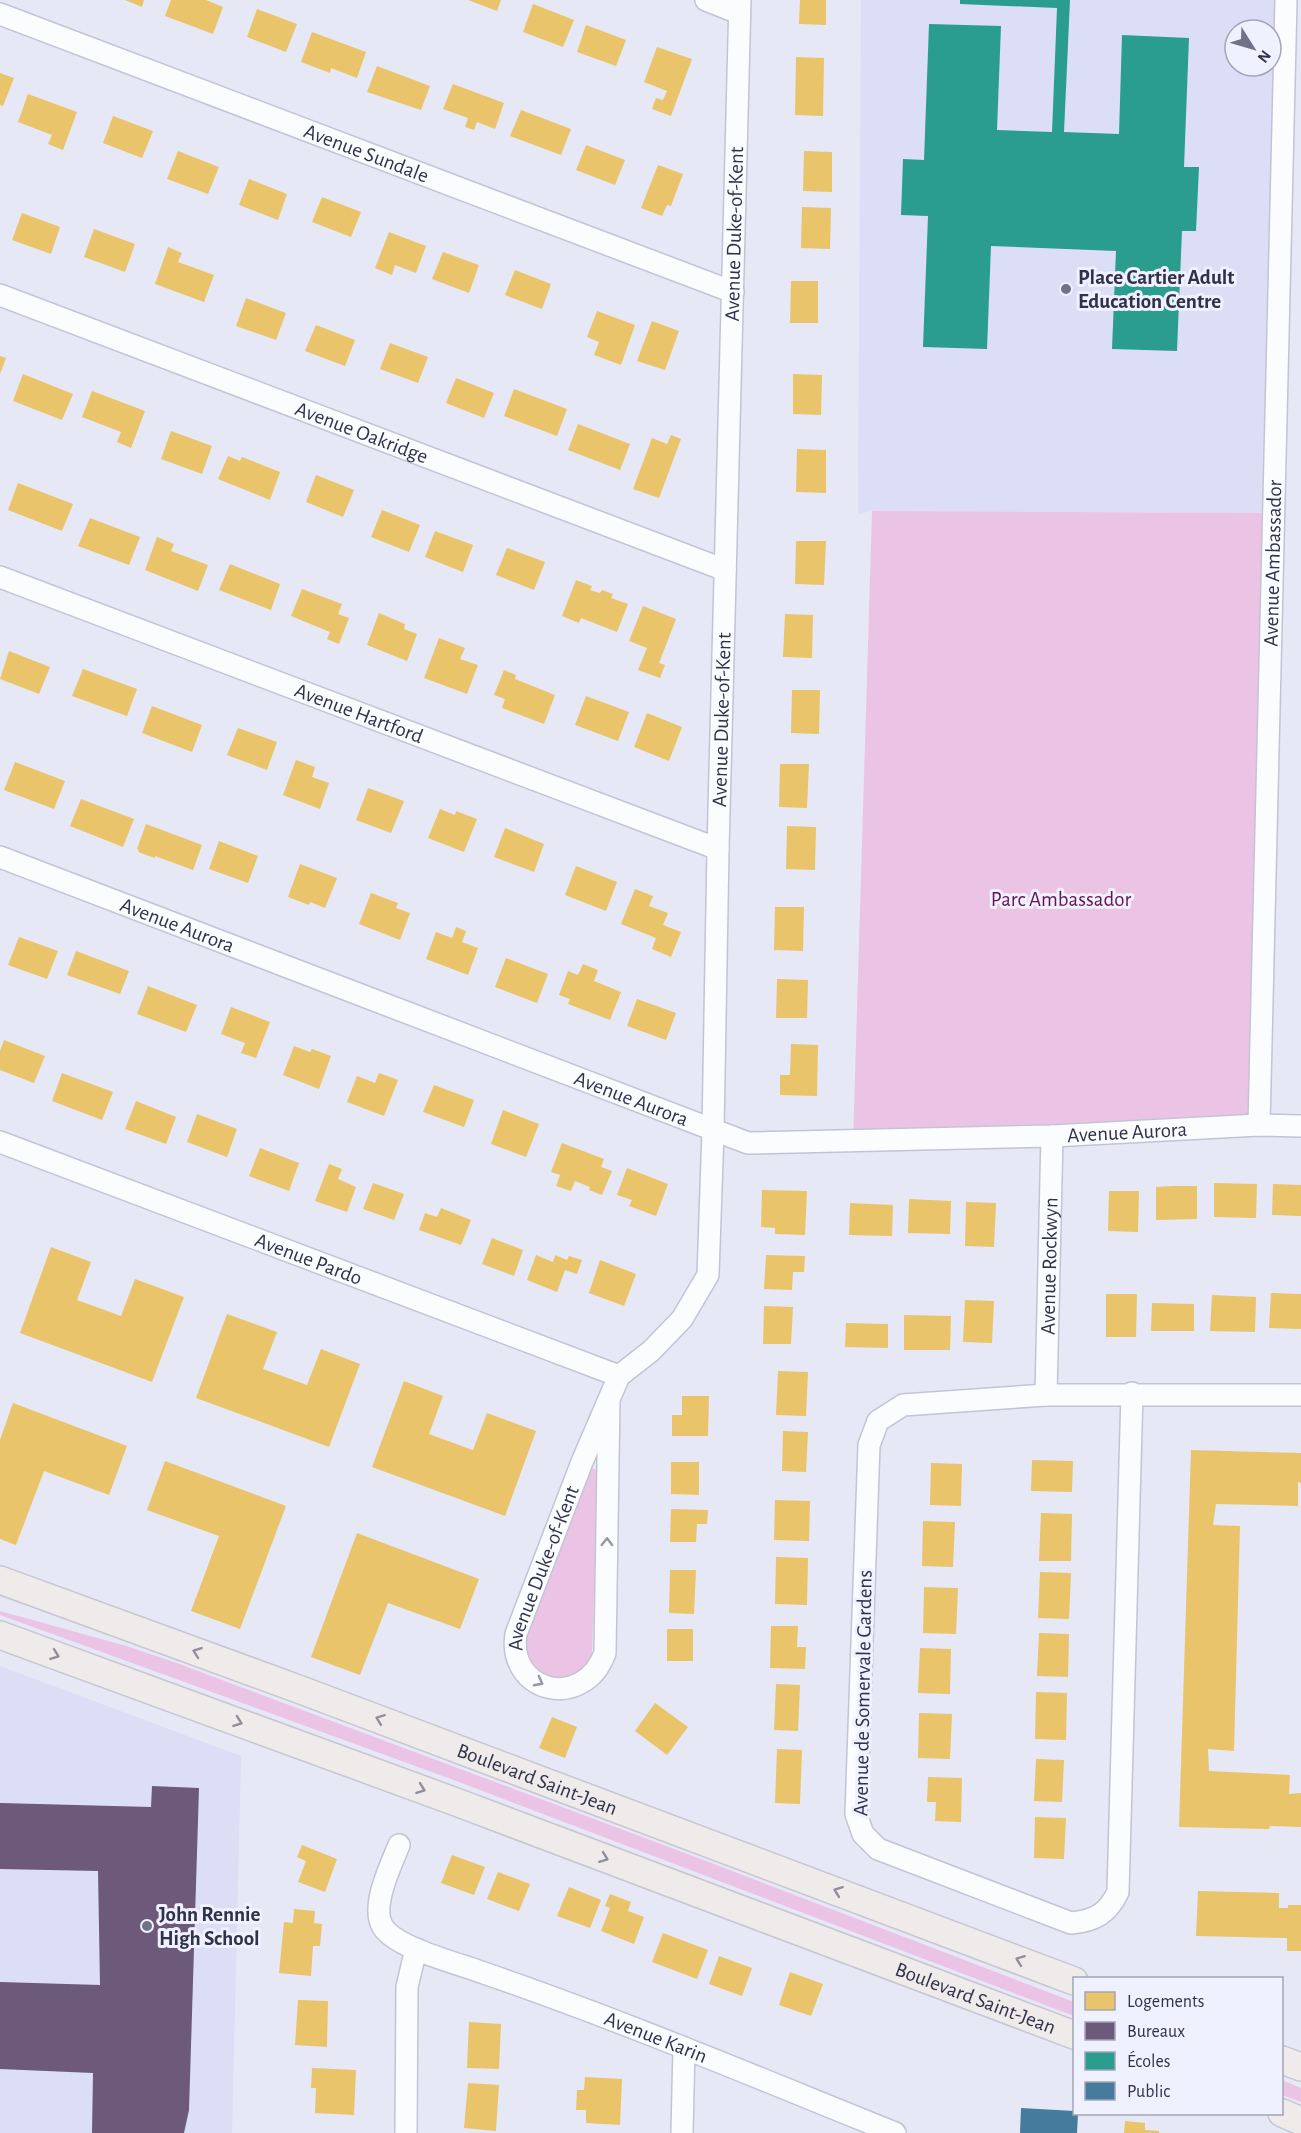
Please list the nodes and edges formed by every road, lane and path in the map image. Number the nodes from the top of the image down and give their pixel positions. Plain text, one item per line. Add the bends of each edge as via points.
1 (706, 0) edge
2 (1286, 0) edge
3 (740, 6) edge
4 (0, 14) edge
5 (733, 292) junction
6 (0, 295) edge
7 (725, 570) junction
8 (0, 577) edge
9 (718, 849) junction
10 (0, 857) edge
11 (1259, 1125) junction
12 (1301, 1126) edge
13 (713, 1131) junction
14 (1052, 1136) junction
15 (0, 1142) edge
16 (619, 1376) junction
17 (1132, 1393) junction
18 (1046, 1395) junction
19 (1301, 1395) edge
20 (609, 1399) junction
21 (0, 1580) edge
22 (0, 1635) edge
23 (399, 1845) dead end
24 (416, 1949) junction
25 (1073, 1981) edge
26 (1073, 2035) edge
27 (684, 2048) junction
28 (1283, 2061) edge
29 (1301, 2067) edge
30 (1283, 2115) edge
31 (1301, 2121) edge
32 (406, 2133) edge
33 (682, 2133) edge
34 (895, 2133) edge

1 - 3 street
2 - 11 street, Avenue Ambassador
3 - 5 street, Avenue Duke-of-Kent
4 - 5 street, Avenue Sundale
5 - 7 street, Avenue Duke-of-Kent
6 - 7 street, Avenue Oakridge
7 - 9 street, Avenue Duke-of-Kent
8 - 9 street, Avenue Hartford
9 - 13 street, Avenue Duke-of-Kent
10 - 13 street, Avenue Aurora
11 - 12 street, Avenue Aurora
11 - 14 street, Avenue Aurora
13 - 14 street, Avenue Aurora via 748,1143
13 - 16 street, Avenue Duke-of-Kent via 708,1275 682,1319
14 - 18 street, Avenue Rockwyn
15 - 16 street, Avenue Pardo
16 - 20 street, Avenue Duke-of-Kent
17 - 18 street, Avenue de Somervale Gardens
17 - 18 street, Avenue de Somervale Gardens via 1118,1892 1111,1906 1099,1916 1071,1923 878,1849 862,1834 856,1814 869,1445 878,1420 903,1405
17 - 19 street, Avenue de Somervale Gardens
20 -> 20 street, Avenue Duke-of-Kent via 516,1634 515,1652 522,1668 534,1680 556,1689 582,1683 595,1671 605,1653
25 -> 21 main road, Boulevard Saint-Jean
22 -> 26 main road, Boulevard Saint-Jean
23 - 24 street via 380,1899 380,1923 392,1937
24 - 27 street, Avenue Karin
24 - 32 street via 407,1987
27 - 33 street
27 - 34 street, Avenue Karin
28 - 29 main road
30 - 31 main road

